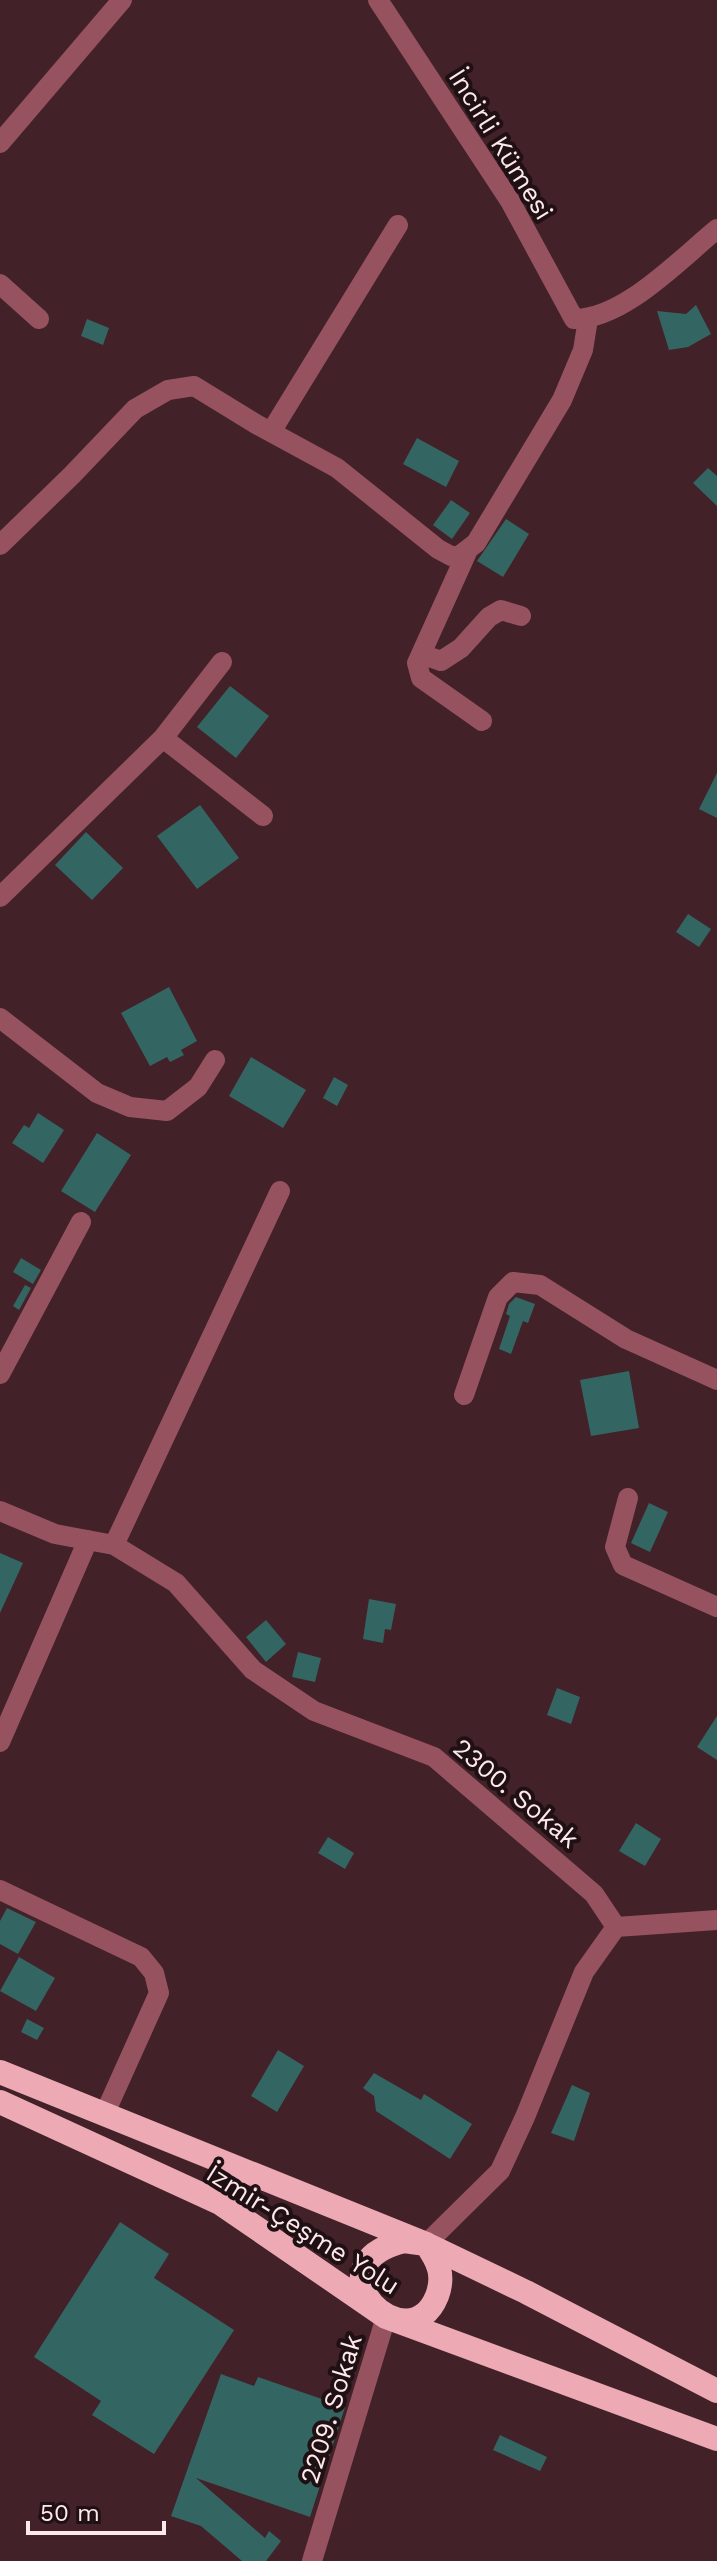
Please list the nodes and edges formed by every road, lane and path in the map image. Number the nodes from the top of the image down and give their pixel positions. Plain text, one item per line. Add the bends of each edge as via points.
1 (122, 0) edge
2 (378, 0) edge
3 (0, 143) edge
4 (398, 225) dead end
5 (717, 229) edge
6 (0, 284) edge
7 (39, 319) dead end
8 (581, 319) junction
9 (271, 432) junction
10 (0, 545) edge
11 (468, 550) junction
12 (521, 616) dead end
13 (421, 654) junction
14 (222, 662) dead end
15 (482, 721) dead end
16 (163, 738) junction
17 (263, 816) dead end
18 (0, 897) edge
19 (0, 1018) edge
20 (215, 1060) dead end
21 (280, 1191) dead end
22 (81, 1222) dead end
23 (0, 1374) edge
24 (717, 1380) edge
25 (464, 1395) dead end
26 (628, 1498) dead end
27 (0, 1511) edge
28 (88, 1540) junction
29 (114, 1545) junction
30 (717, 1607) edge
31 (0, 1742) edge
32 (0, 1890) edge
33 (717, 1920) edge
34 (616, 1927) junction
35 (0, 2072) edge
36 (0, 2102) edge
37 (105, 2113) junction
38 (426, 2244) junction
39 (386, 2317) junction
40 (717, 2391) edge
41 (717, 2439) edge
42 (312, 2561) edge

1 - 3 street
2 - 8 street, İncirli Kümesi
4 - 9 street
5 - 8 street via 625,304
6 - 7 street
8 - 11 street via 583,350 562,400
9 - 10 street via 194,386 168,390 135,409
9 - 11 street via 337,468 438,549 451,556
11 - 13 street
12 - 13 street via 501,610 441,661
13 - 15 street via 421,678
14 - 16 street
16 - 17 street
16 - 18 street
19 - 20 street via 97,1093 130,1107 167,1111 198,1087
21 - 29 street
22 - 23 street
24 - 25 street via 626,1339 540,1285 513,1282 498,1297
26 - 30 street via 615,1547 623,1565
27 - 28 street, 2300. Sokak via 55,1534
28 - 29 street, 2300. Sokak
28 - 31 street
29 - 34 street, 2300. Sokak via 176,1583 253,1670 314,1711 434,1757 594,1894
32 - 37 street via 141,1957 154,1973 159,1993
33 - 34 street
34 - 38 street via 584,1972 500,2171
35 - 37 highway, İzmir-Çeşme Yolu
36 - 39 highway, İzmir-Çeşme Yolu via 220,2203
37 - 38 highway, İzmir-Çeşme Yolu
38 - 39 highway via 441,2275 435,2300 416,2317
38 - 39 highway via 391,2244 371,2257 364,2293
38 - 40 highway, İzmir-Çeşme Yolu
39 - 41 highway, İzmir-Çeşme Yolu
39 - 42 street, 2209. Sokak

